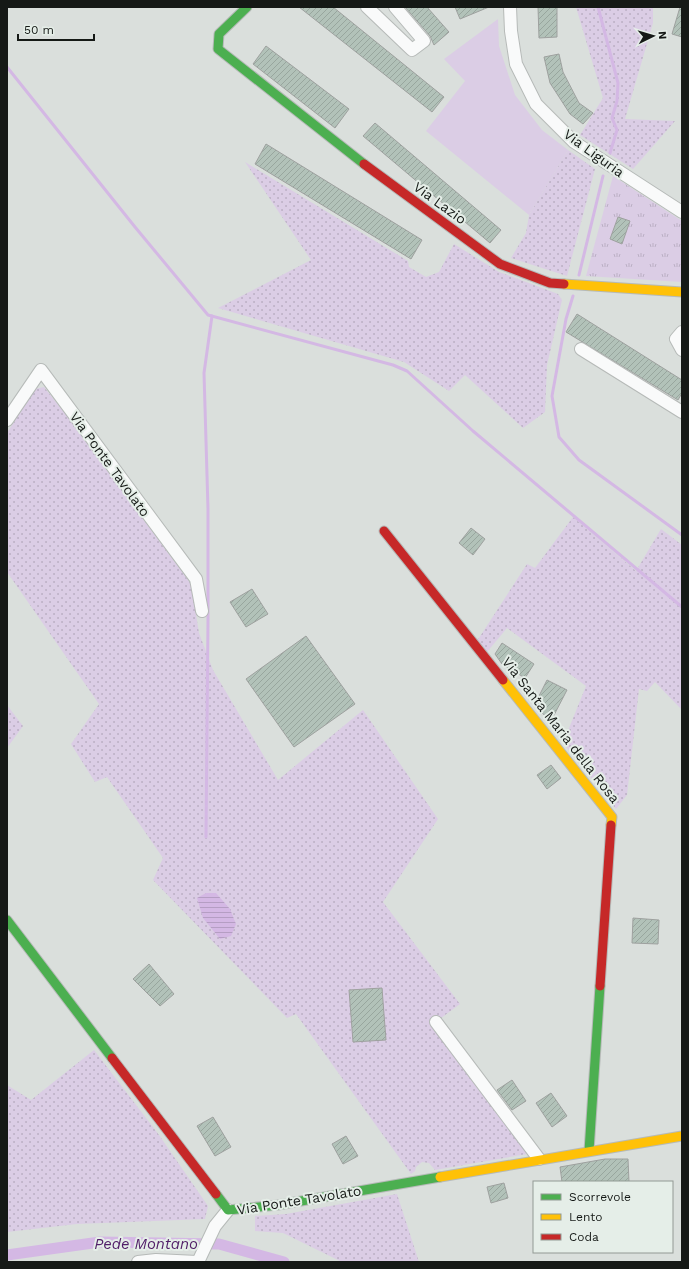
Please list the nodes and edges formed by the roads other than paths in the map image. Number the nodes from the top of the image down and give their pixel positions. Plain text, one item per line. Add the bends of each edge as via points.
1 (248, 7) edge
2 (367, 7) edge
3 (395, 7) edge
4 (510, 7) edge
5 (682, 212) edge
6 (682, 292) edge
7 (682, 332) edge
8 (581, 350) dead end
9 (682, 350) edge
10 (682, 412) edge
11 (7, 420) edge
12 (384, 531) dead end
13 (202, 611) dead end
14 (7, 920) edge
15 (436, 1022) dead end
16 (682, 1136) edge
17 (589, 1151) junction
18 (539, 1159) junction
19 (228, 1210) junction
20 (199, 1260) edge
21 (138, 1262) edge

1 - 6 street, Via Lazio via 220,34 218,49 368,167 500,264 550,283
2 - 3 street via 412,50 424,41
4 - 5 street, Via Liguria via 516,64 536,104 574,142
7 - 9 street via 676,339
8 - 10 street
11 - 13 street, Via Ponte Tavolato via 42,370 196,579
12 - 17 street, Via Santa Maria della Rosa via 612,817
14 - 19 street, Via Ponte Tavolato
15 - 18 street
16 - 17 street, Via Ponte Tavolato
17 - 18 street, Via Ponte Tavolato
18 - 19 street, Via Ponte Tavolato via 278,1205
19 - 20 street via 212,1233
20 - 21 street

